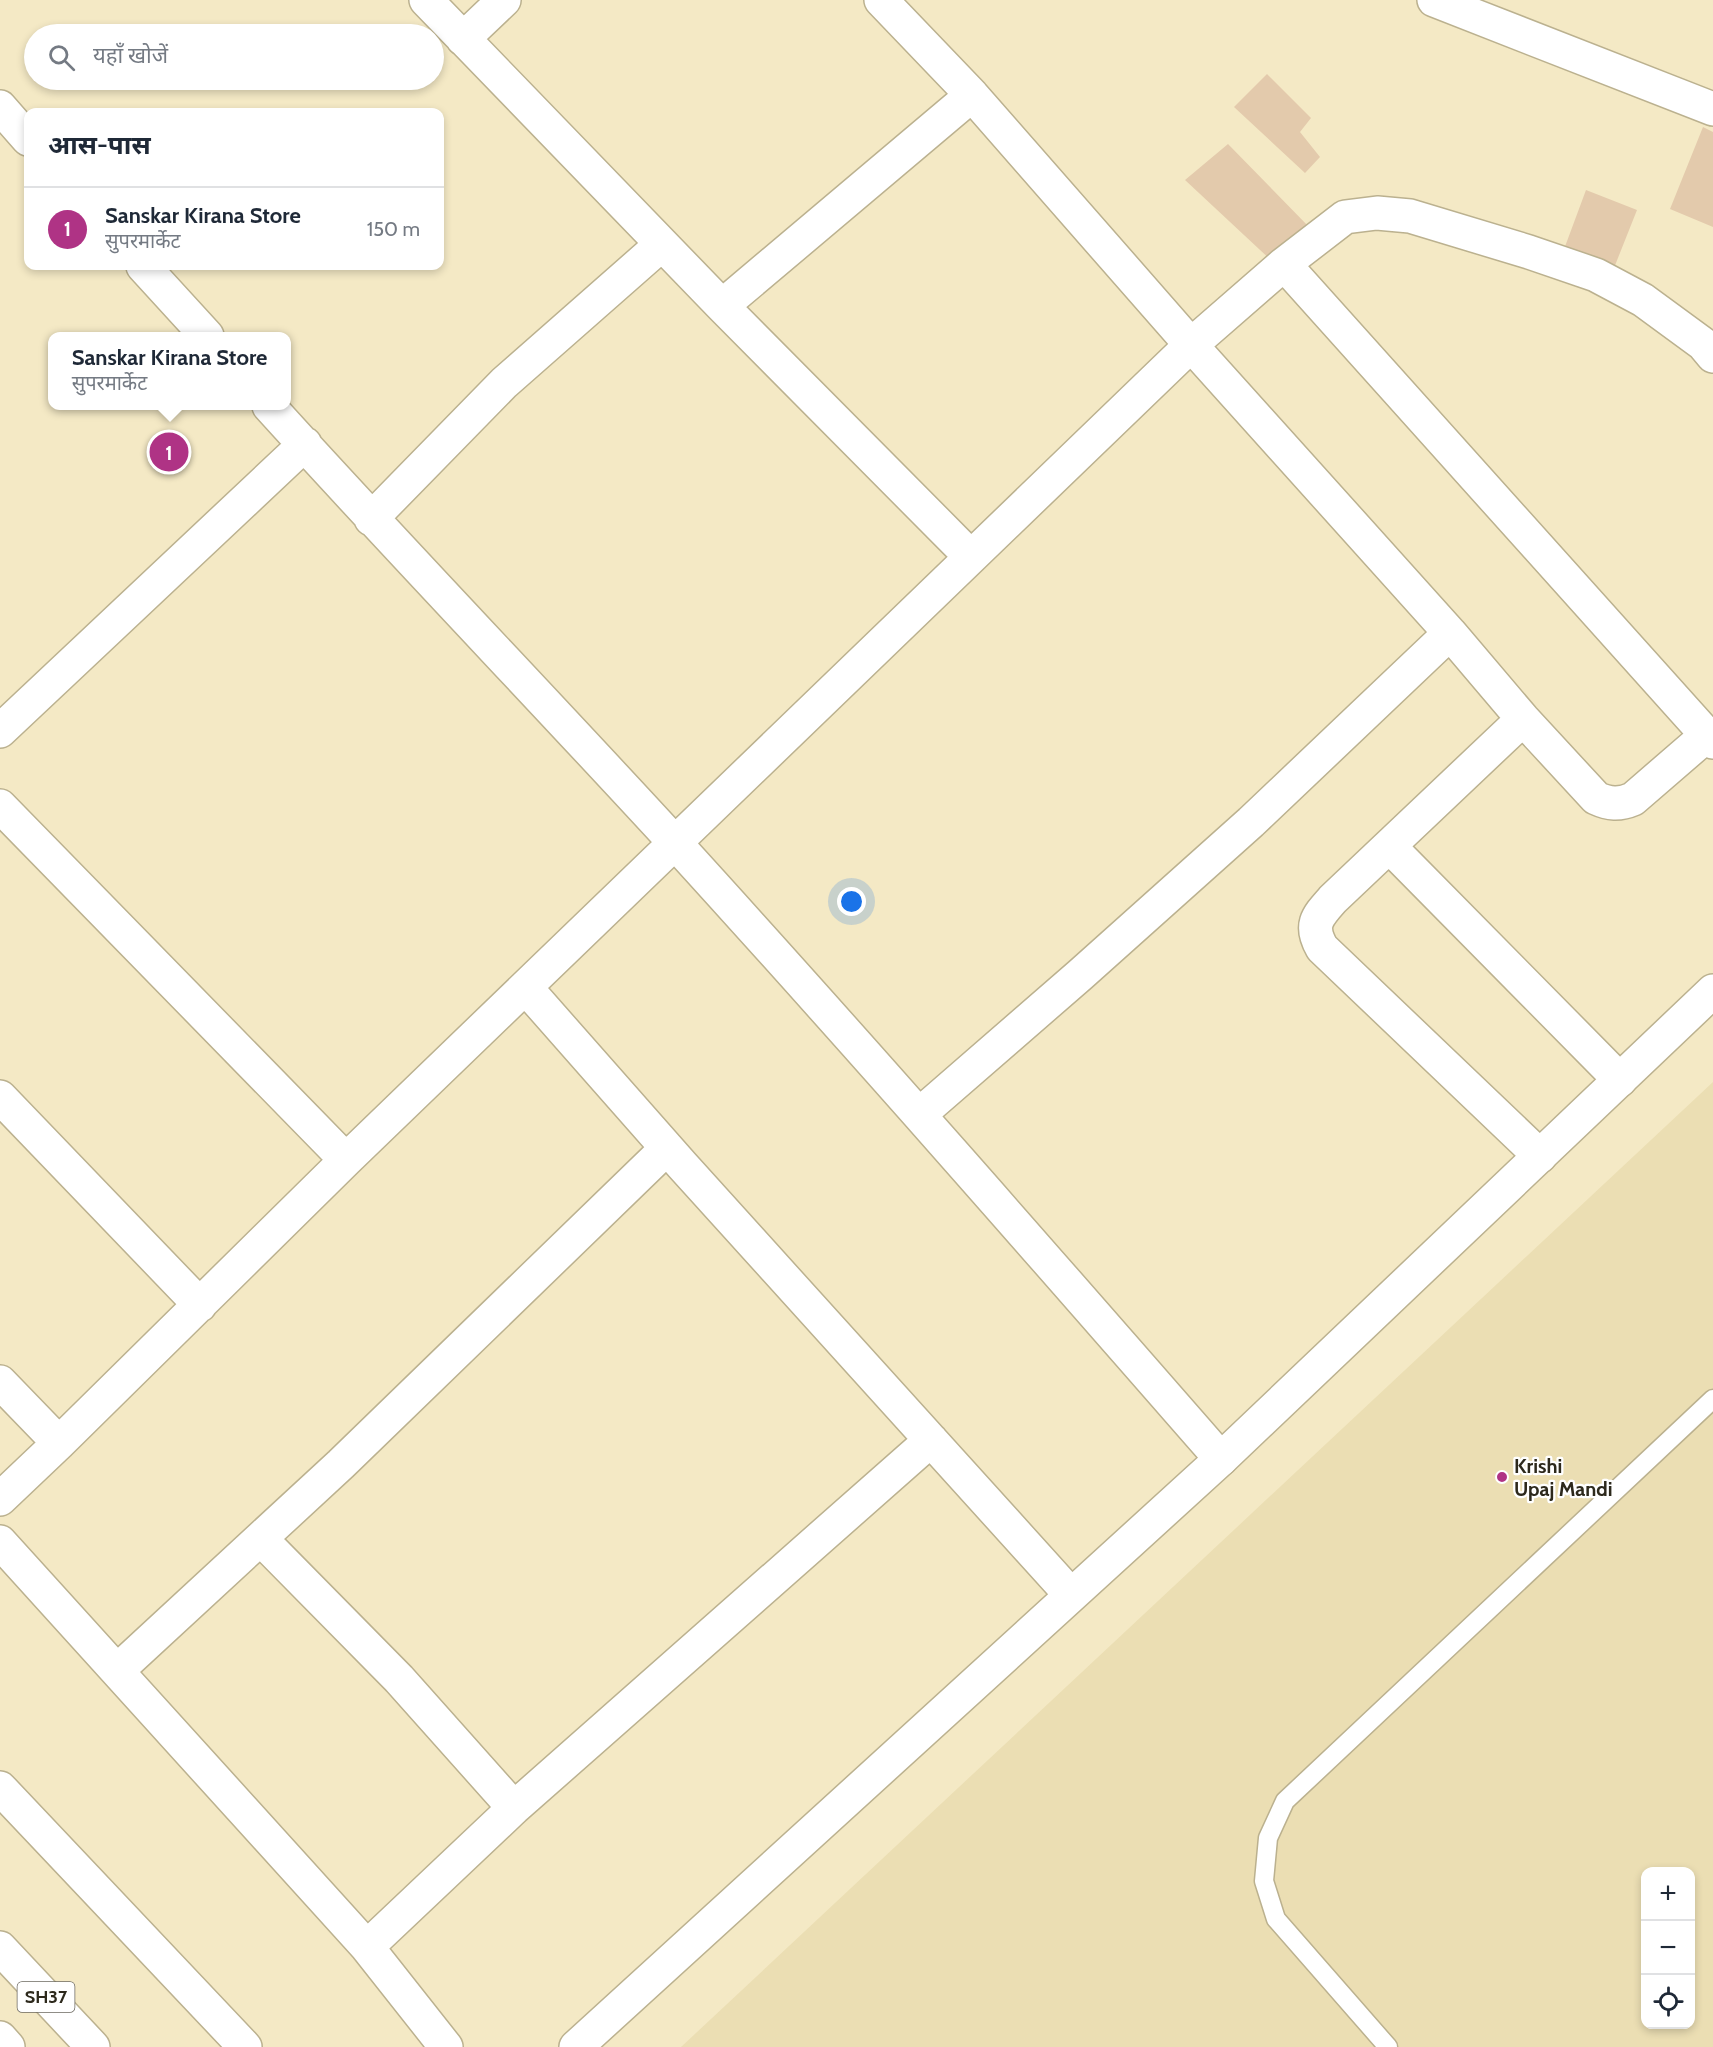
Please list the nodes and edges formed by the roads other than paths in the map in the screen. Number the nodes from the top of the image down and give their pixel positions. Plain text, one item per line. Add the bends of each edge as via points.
1 (426, 0) edge
2 (504, 0) edge
3 (881, 0) edge
4 (1434, 0) edge
5 (463, 39) junction
6 (972, 95) junction
7 (0, 107) edge
8 (1713, 109) edge
9 (24, 134) edge
10 (662, 244) junction
11 (1284, 264) junction
12 (147, 270) edge
13 (722, 306) junction
14 (203, 332) edge
15 (1191, 345) junction
16 (1713, 356) edge
17 (274, 410) edge
18 (305, 444) junction
19 (371, 519) junction
20 (970, 556) junction
21 (1450, 633) junction
22 (1523, 719) junction
23 (0, 731) edge
24 (1710, 739) edge
25 (0, 806) edge
26 (674, 843) junction
27 (1389, 846) junction
28 (526, 988) junction
29 (1713, 991) edge
30 (1620, 1080) junction
31 (0, 1097) edge
32 (920, 1114) junction
33 (667, 1148) junction
34 (1540, 1156) junction
35 (346, 1160) junction
36 (200, 1305) junction
37 (0, 1382) edge
38 (1713, 1399) edge
39 (931, 1440) junction
40 (59, 1443) junction
41 (1221, 1459) junction
42 (0, 1499) edge
43 (261, 1539) junction
44 (0, 1542) edge
45 (1071, 1595) junction
46 (118, 1670) junction
47 (0, 1788) edge
48 (514, 1808) junction
49 (0, 1947) edge
50 (368, 1947) junction
51 (0, 2038) edge
52 (8, 2047) edge
53 (93, 2047) edge
54 (245, 2047) edge
55 (446, 2047) edge
56 (576, 2047) edge
57 (1388, 2047) edge

1 - 5 street
2 - 5 street
3 - 6 street
4 - 8 street
5 - 10 street
6 - 13 street
6 - 15 street
7 - 9 street
10 - 13 street
10 - 19 street via 504,383
11 - 15 street
11 - 16 street via 1345,217 1377,213 1410,216 1596,275 1643,300 1703,344
11 - 24 street
12 - 14 street
13 - 20 street
15 - 20 street
15 - 21 street
17 - 18 street
18 - 19 street
18 - 23 street
19 - 26 street
20 - 26 street
21 - 22 street
21 - 32 street via 1251,822
22 - 24 street via 1596,798 1606,803 1622,804 1633,799
22 - 27 street
25 - 35 street
26 - 28 street
26 - 32 street
27 - 30 street
27 - 34 street via 1319,914 1315,936 1322,948
28 - 33 street
28 - 35 street
29 - 30 street
30 - 34 street
31 - 36 street
32 - 41 street
33 - 39 street
33 - 43 street
34 - 41 street
35 - 36 street
36 - 40 street
37 - 40 street
38 - 57 lane via 1286,1801 1268,1838 1264,1881 1276,1919
39 - 45 street
39 - 48 street
40 - 42 street
41 - 45 street
43 - 46 street
43 - 48 street via 399,1679
44 - 46 street
45 - 56 street
46 - 50 street
47 - 54 street
48 - 50 street
49 - 53 street, SH37
50 - 55 street
51 - 52 street

